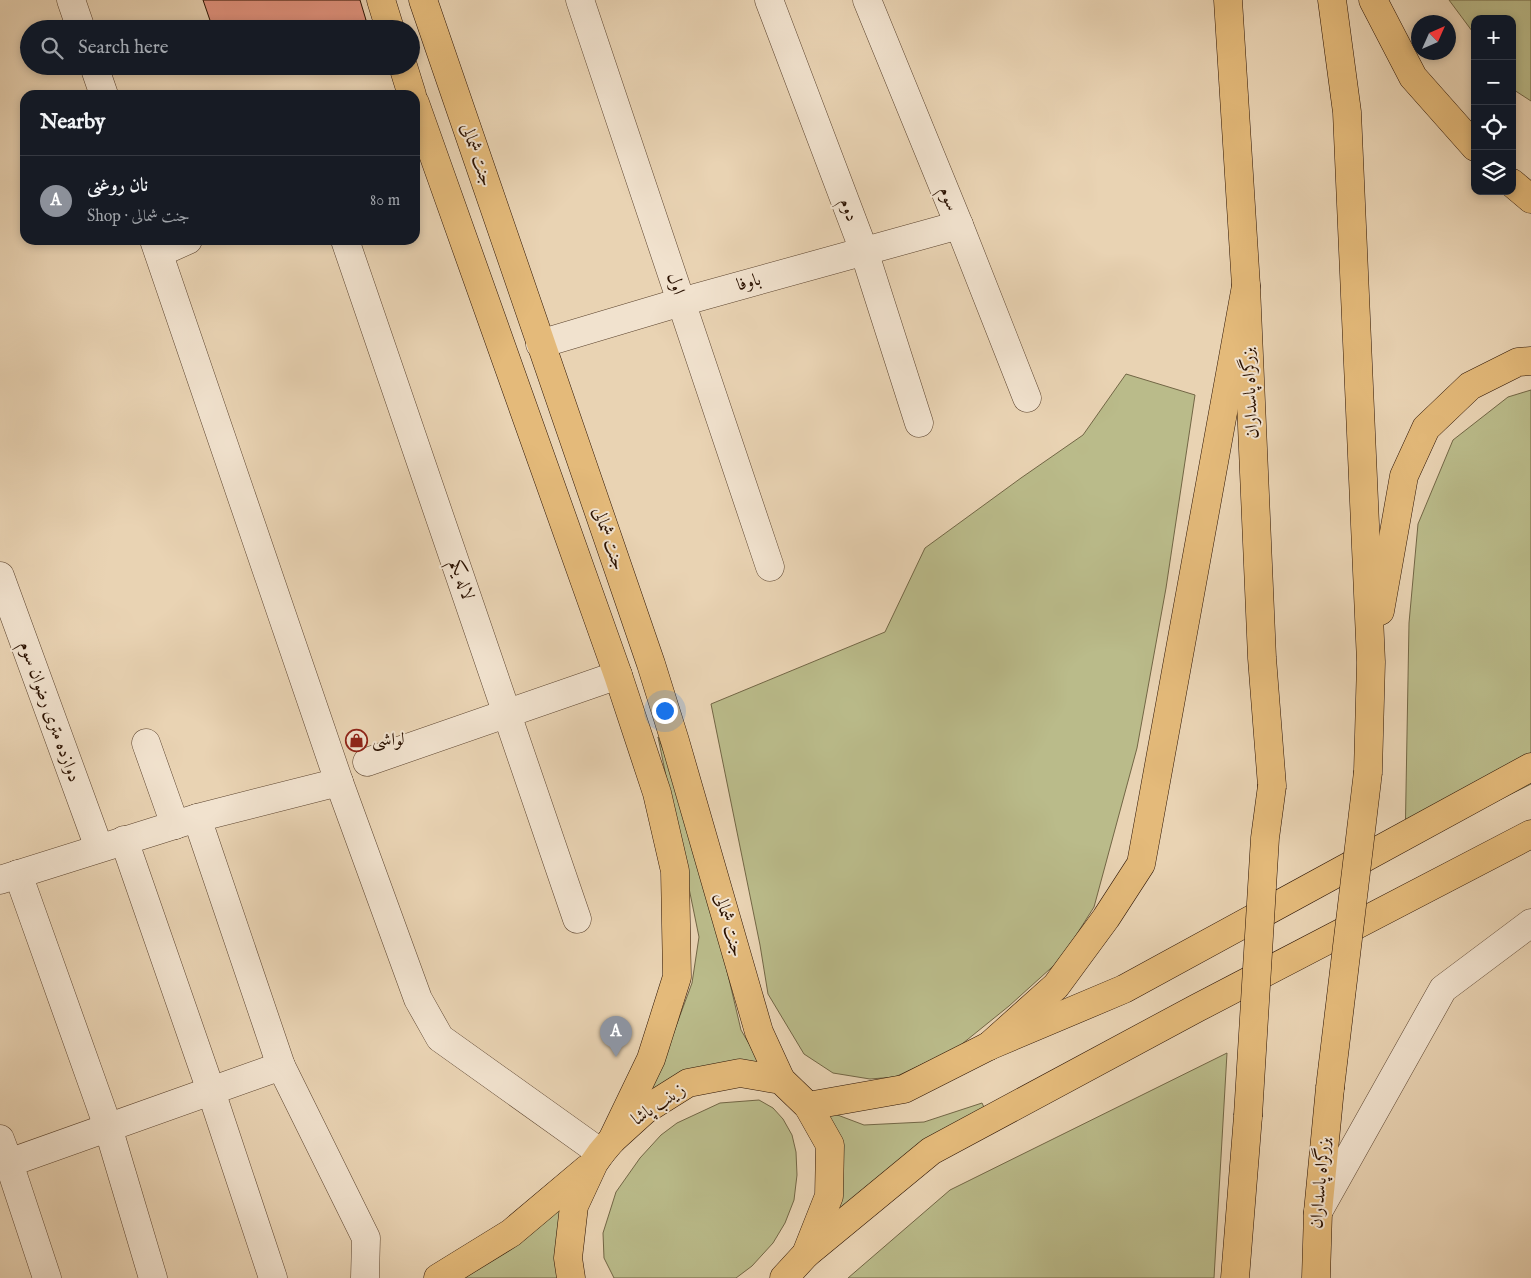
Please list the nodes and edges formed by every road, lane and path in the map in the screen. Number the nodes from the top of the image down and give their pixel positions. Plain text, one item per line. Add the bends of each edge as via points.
1 (71, 0) edge
2 (381, 0) edge
3 (423, 0) edge
4 (580, 0) edge
5 (769, 0) edge
6 (867, 0) edge
7 (1228, 0) edge
8 (1332, 0) edge
9 (1373, 0) edge
10 (78, 20) edge
11 (387, 20) edge
12 (97, 75) edge
13 (406, 75) edge
14 (453, 88) junction
15 (102, 90) edge
16 (410, 90) edge
17 (420, 101) edge
18 (420, 117) edge
19 (1471, 142) edge
20 (1516, 186) edge
21 (1531, 199) edge
22 (959, 225) junction
23 (347, 245) edge
24 (156, 246) edge
25 (864, 251) junction
26 (1246, 286) junction
27 (681, 302) junction
28 (540, 344) junction
29 (1531, 361) edge
30 (1027, 398) dead end
31 (919, 423) dead end
32 (770, 567) dead end
33 (0, 576) edge
34 (1371, 662) junction
35 (618, 676) junction
36 (506, 714) junction
37 (146, 743) dead end
38 (367, 762) dead end
39 (1531, 767) edge
40 (339, 782) junction
41 (186, 822) junction
42 (1531, 834) edge
43 (111, 844) junction
44 (9, 877) edge
45 (577, 919) dead end
46 (1531, 923) edge
47 (990, 1046) junction
48 (281, 1066) junction
49 (781, 1080) junction
50 (210, 1091) junction
51 (808, 1106) junction
52 (108, 1127) junction
53 (602, 1152) junction
54 (3, 1156) edge
55 (1318, 1212) junction
56 (806, 1254) junction
57 (47, 1278) edge
58 (153, 1278) edge
59 (273, 1278) edge
60 (365, 1278) edge
61 (438, 1278) edge
62 (571, 1278) edge
63 (784, 1278) edge
64 (1235, 1278) edge
65 (1316, 1278) edge

1 - 10 street
2 - 11 main road
3 - 14 main road, جنت شمالی
4 - 27 street, اول
5 - 25 street, دوم
6 - 22 street, سوم
7 - 26 main road, بزرگراه پاسداران
8 - 34 main road via 1347,112
9 - 19 main road via 1413,77
12 - 15 street
13 - 16 main road
14 - 17 main road
14 - 28 main road, جنت شمالی
18 - 35 main road, جنت شمالی
20 - 21 main road
22 - 25 street, باوفا
22 - 30 street, سوم
23 - 36 street, لاله یکم
24 - 40 street
25 - 27 street, باوفا
25 - 31 street, دوم
26 - 47 main road via 1141,864 1056,986
26 - 64 main road, بزرگراه پاسداران, bridge via 1262,658 1272,786 1265,838
27 - 28 street, باوفا
27 - 32 street, اول
28 - 49 main road, جنت شمالی via 651,664 760,1032
29 - 34 main road via 1518,362 1470,386 1426,428 1404,476
33 - 43 street, دوازده متری رضوان سوم
34 - 55 main road, بزرگراه پاسداران, bridge via 1368,772
35 - 36 street
35 - 53 main road, جنت شمالی via 657,793 675,871 677,977 651,1059
36 - 38 street
36 - 45 street, لاله یکم
37 - 41 street
39 - 47 main road via 1124,989
40 - 41 street
40 - 53 street via 418,999 440,1038
41 - 43 street
41 - 48 street
42 - 56 main road via 1196,1008 931,1151
43 - 44 street
43 - 50 street, دوازده متری رضوان سوم
44 - 52 street
46 - 55 street via 1443,989
47 - 51 main road via 904,1089
48 - 50 street
48 - 60 street via 366,1238
49 - 51 main road
49 - 53 main road, زینب پاشا via 740,1072 688,1083 645,1110
50 - 52 street
50 - 59 street, دوازده متری رضوان سوم
51 - 56 main road via 830,1145 829,1196
52 - 54 street
52 - 58 street
53 - 61 main road via 511,1233
53 - 62 main road, زینب پاشا via 574,1206 568,1258
54 - 57 street
55 - 65 main road, بزرگراه پاسداران
56 - 63 main road

